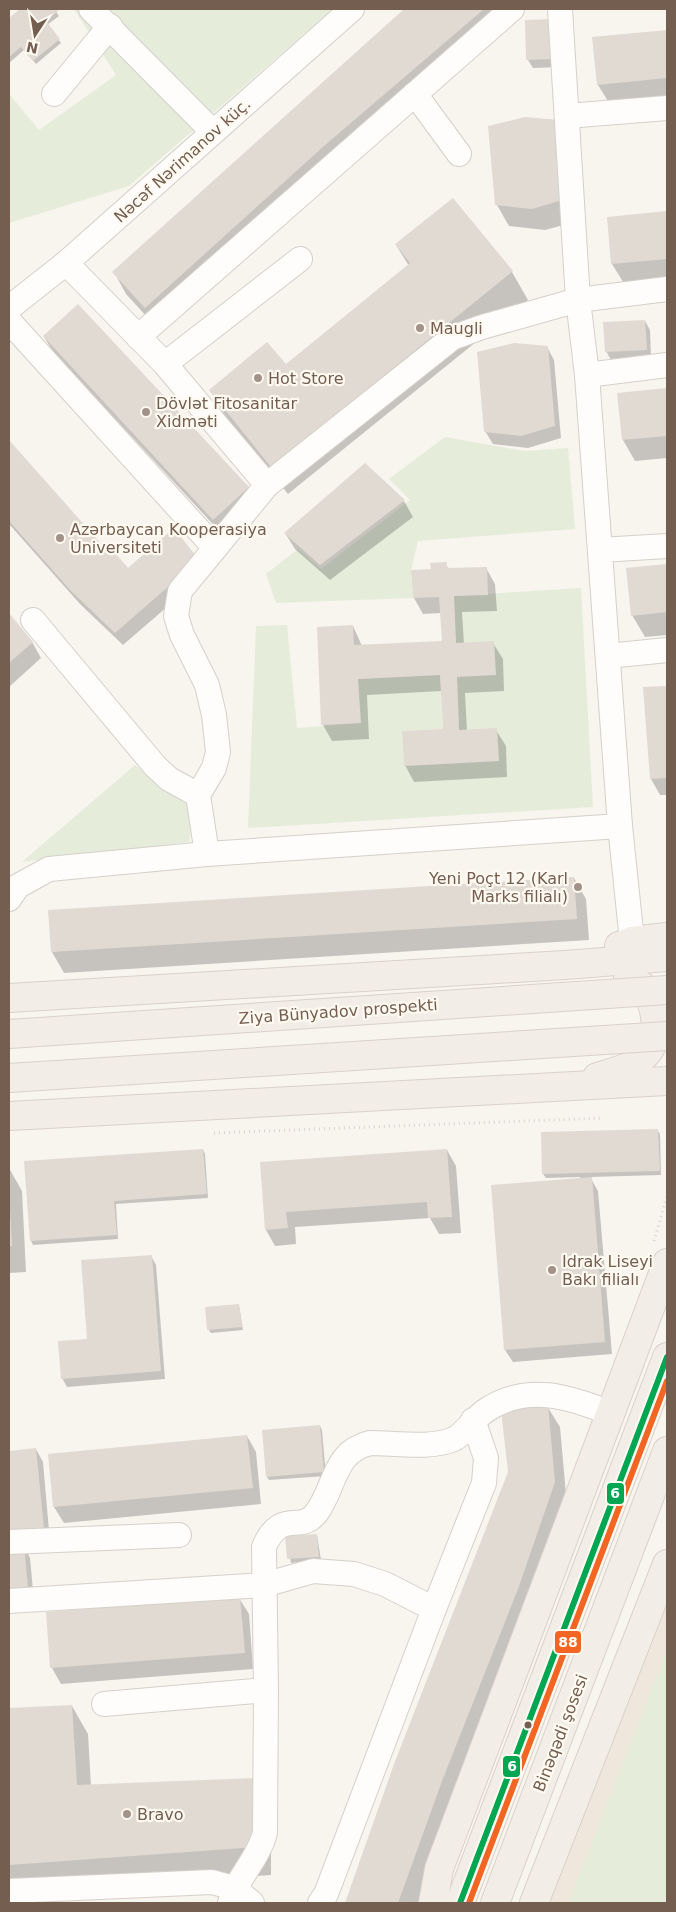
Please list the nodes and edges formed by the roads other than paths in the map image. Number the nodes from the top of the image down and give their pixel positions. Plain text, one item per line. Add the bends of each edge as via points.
1 (91, 9) edge
2 (352, 9) edge
3 (512, 9) edge
4 (560, 9) edge
5 (110, 26) junction
6 (54, 94) dead end
7 (415, 94) junction
8 (667, 108) edge
9 (567, 116) junction
10 (213, 132) junction
11 (459, 154) dead end
12 (300, 259) dead end
13 (66, 263) junction
14 (667, 289) edge
15 (578, 300) junction
16 (9, 308) edge
17 (9, 320) edge
18 (138, 337) junction
19 (165, 364) junction
20 (667, 365) edge
21 (587, 374) junction
22 (267, 485) junction
23 (667, 546) edge
24 (215, 548) junction
25 (600, 550) junction
26 (33, 620) dead end
27 (667, 650) edge
28 (608, 656) junction
29 (198, 795) junction
30 (620, 826) junction
31 (207, 854) junction
32 (9, 899) edge
33 (667, 937) edge
34 (632, 941) junction
35 (667, 957) edge
36 (565, 965) junction
37 (667, 990) edge
38 (9, 998) edge
39 (9, 1034) edge
40 (667, 1036) edge
41 (9, 1078) edge
42 (667, 1081) edge
43 (554, 1088) junction
44 (9, 1116) edge
45 (666, 1266) edge
46 (667, 1357) edge
47 (612, 1414) junction
48 (473, 1420) junction
49 (667, 1452) edge
50 (179, 1535) dead end
51 (9, 1542) edge
52 (667, 1564) edge
53 (264, 1585) junction
54 (9, 1601) edge
55 (434, 1608) junction
56 (266, 1690) junction
57 (104, 1704) dead end
58 (439, 1869) junction
59 (9, 1891) edge
60 (232, 1896) edge
61 (252, 1903) edge
62 (320, 1903) edge
63 (424, 1903) edge
64 (433, 1903) edge
65 (460, 1903) edge
66 (495, 1903) edge
67 (534, 1903) edge

1 - 5 street
2 - 10 street, Nəcəf Nərimanov küç.
3 - 7 street
4 - 9 street
5 - 6 street
5 - 10 street
7 - 11 street
7 - 18 street
8 - 9 street
9 - 15 street
10 - 13 street, Nəcəf Nərimanov küç.
12 - 19 street
13 - 16 street, Nəcəf Nərimanov küç.
13 - 18 street
14 - 15 street
15 - 21 street
15 - 22 street via 452,338
17 - 24 street
18 - 19 street
19 - 22 street
20 - 21 street
21 - 25 street
22 - 24 street
23 - 25 street
24 - 29 street via 180,591 176,602 176,616 182,635 207,685 214,715 218,752 214,768
25 - 28 street
26 - 29 street via 155,766
27 - 28 street
28 - 30 street
29 - 31 street
30 - 31 street
30 - 34 street
31 - 32 street via 49,869 18,886
33 - 34 main road
34 - 36 main road
35 - 36 main road, Ziya Bünyadov prospekti
36 - 38 main road, Ziya Bünyadov prospekti
36 - 43 main road via 604,969 627,977 643,987 652,1002 656,1019 654,1041 645,1055 626,1068
37 - 39 main road, Ziya Bünyadov prospekti, bridge
40 - 41 main road, bridge
42 - 43 main road
43 - 44 main road
45 - 47 main road
46 - 65 main road, Binəqədi şosesi
47 - 48 street via 559,1396 536,1394 500,1401
47 - 58 main road
48 - 53 street via 456,1438 439,1444 370,1443 349,1453 336,1468 330,1488 310,1520 278,1525 270,1533 264,1547
48 - 55 street via 486,1458 484,1483
49 - 66 main road, Binəqədi şosesi
50 - 51 street
52 - 67 main road
53 - 54 street
53 - 55 street via 313,1571 354,1574 385,1584
53 - 56 street
55 - 62 street
56 - 57 street
56 - 60 street via 265,1833 262,1847
58 - 63 street
58 - 64 main road
59 - 60 street via 212,1882
60 - 61 street

